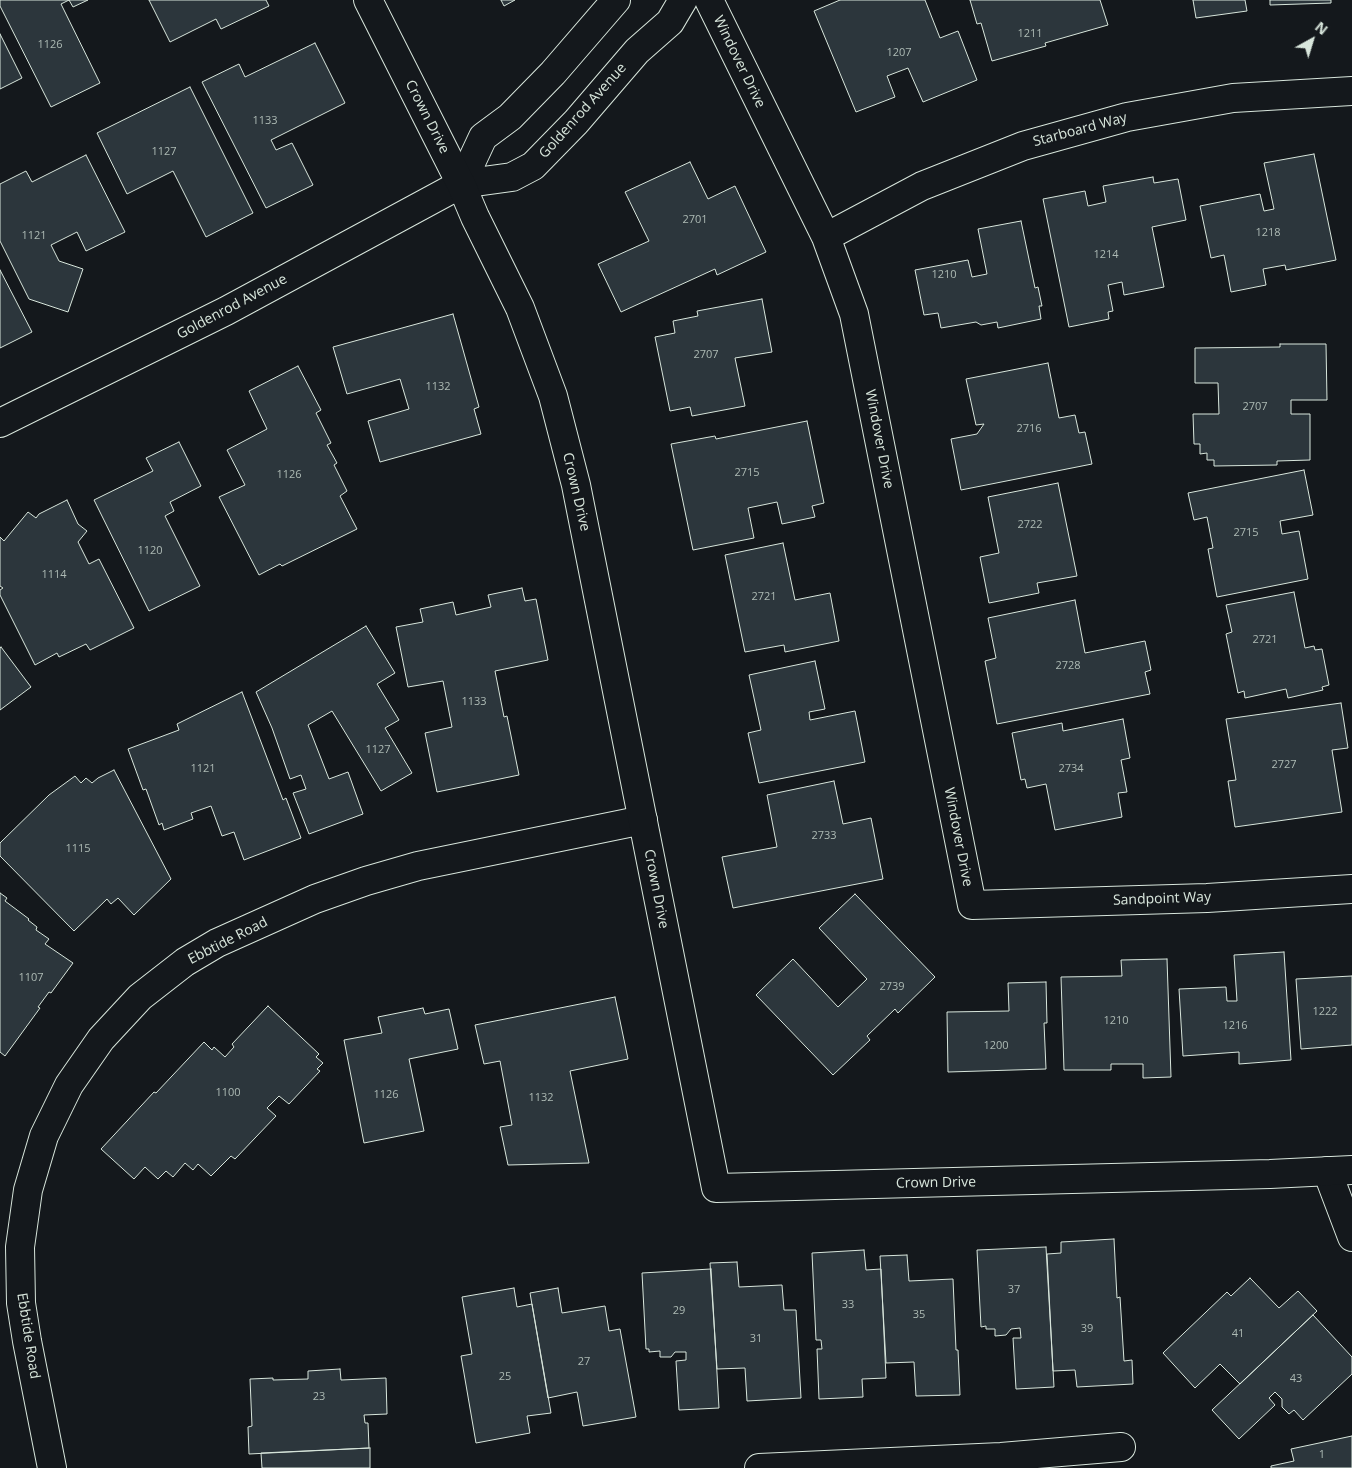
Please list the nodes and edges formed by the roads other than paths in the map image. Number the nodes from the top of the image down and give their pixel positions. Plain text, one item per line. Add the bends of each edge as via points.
1 (368, 0) edge
2 (616, 0) edge
3 (683, 0) edge
4 (709, 0) edge
5 (1352, 91) edge
6 (461, 184) junction
7 (826, 237) junction
8 (0, 424) edge
9 (643, 820) junction
10 (1352, 889) edge
11 (972, 904) joint
12 (1340, 1170) edge
13 (1352, 1237) edge
14 (1121, 1447) dead end
15 (1002, 1463) edge
16 (52, 1468) edge
17 (759, 1468) edge

1 - 6 street, Crown Drive
2 - 6 street via 553,73 510,117 483,137
3 - 6 street, Goldenrod Avenue via 670,22 637,50 576,122 532,166 512,177
4 - 7 street, Windover Drive
5 - 7 street, Starboard Way via 1233,98 1118,119 1023,146 922,186
6 - 8 street, Goldenrod Avenue via 226,311
6 - 9 street, Crown Drive via 520,308 553,396 576,485
7 - 11 street, Windover Drive via 854,314
9 - 12 street, Crown Drive via 716,1188
9 - 16 street, Ebbtide Road via 418,866 315,899 217,943 185,962 140,997 101,1039 69,1085 44,1136 28,1190 20,1247 21,1303
10 - 11 street, Sandpoint Way via 1206,898
12 - 13 street
14 - 15 street
15 - 17 street

